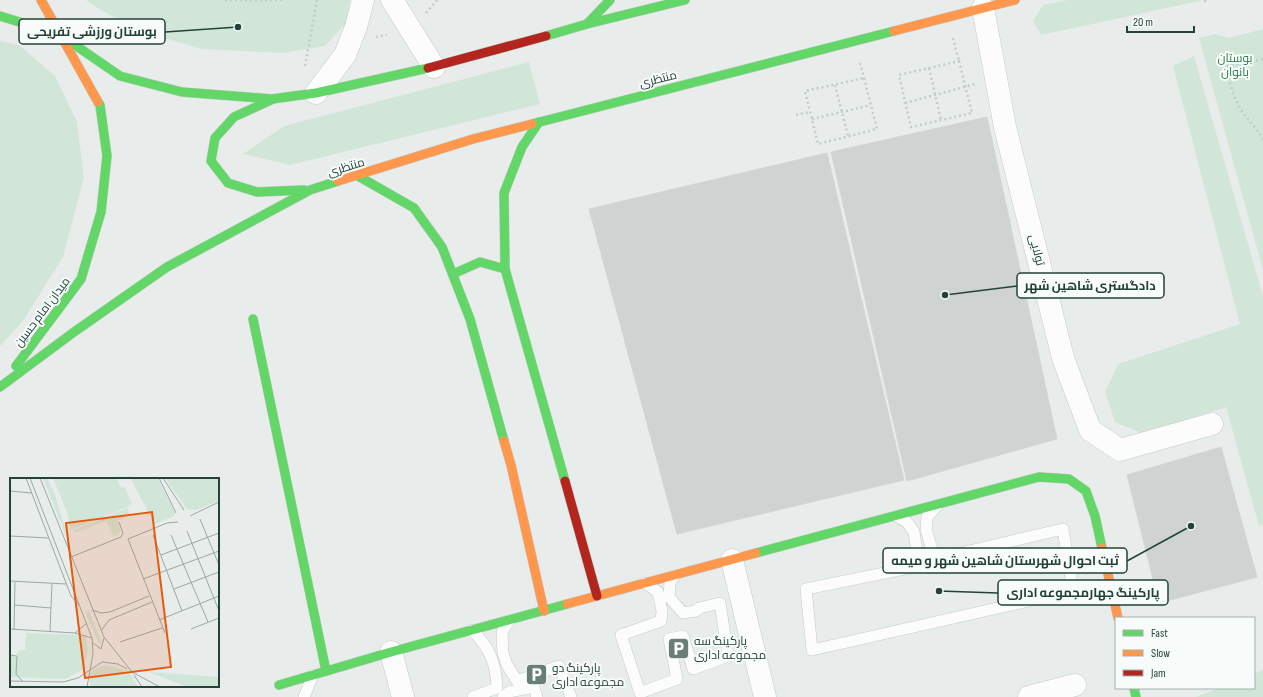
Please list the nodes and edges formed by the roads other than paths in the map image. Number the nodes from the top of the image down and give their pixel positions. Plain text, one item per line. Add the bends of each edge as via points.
1 (41, 0) edge
2 (363, 0) edge
3 (392, 0) edge
4 (610, 0) edge
5 (685, 0) edge
6 (1015, 0) edge
7 (983, 8) junction
8 (0, 16) edge
9 (587, 24) junction
10 (59, 34) junction
11 (434, 67) junction
12 (316, 93) junction
13 (272, 99) junction
14 (538, 122) junction
15 (358, 176) junction
16 (310, 190) junction
17 (505, 269) junction
18 (453, 274) junction
19 (253, 318) dead end
20 (1, 386) edge
21 (1212, 424) dead end
22 (940, 504) junction
23 (895, 516) junction
24 (732, 560) junction
25 (674, 576) junction
26 (645, 583) junction
27 (597, 596) junction
28 (544, 611) junction
29 (1118, 617) edge
30 (509, 620) junction
31 (472, 630) junction
32 (391, 652) junction
33 (326, 671) junction
34 (313, 675) junction
35 (1075, 685) dead end
36 (283, 687) dead end
37 (304, 697) edge
38 (403, 697) edge
39 (473, 697) edge
40 (503, 697) edge
41 (537, 697) edge
42 (571, 697) edge
43 (765, 697) edge
44 (1029, 697) edge

1 - 10 main road, میدان امام حسین
2 - 12 street via 345,55
3 - 11 street
4 - 9 main road
5 - 9 main road
6 - 7 main road, منتظری
7 - 14 main road, منتظری
7 - 21 street, تولایی via 1005,127 1063,358 1090,430 1120,450
8 - 10 main road
9 - 11 main road
10 - 13 main road via 120,76 182,92
10 - 20 main road, میدان امام حسین via 100,105 107,156 101,212 82,279
11 - 12 main road
12 - 13 main road
13 - 16 main road via 234,117 215,138 211,161 228,183 257,192
14 - 15 main road, منتظری via 473,139
14 - 17 main road via 522,147 504,194
15 - 16 main road, منتظری
15 - 18 main road via 414,208 442,247
16 - 20 main road via 167,267
17 - 18 main road via 480,262
17 - 27 main road
18 - 28 main road via 470,319 511,465
19 - 33 main road
22 - 23 main road
22 - 23 lane via 927,517 926,530 935,559 1063,529 1073,591 812,650 806,589 919,566 914,532 907,522
22 - 29 main road via 1039,477 1069,479 1086,491 1095,516
23 - 24 main road
24 - 25 main road
24 - 43 street
25 - 26 main road
25 - 26 lane via 670,583 669,596 683,613 720,603 728,656 693,669 683,636 669,639 678,679 640,693 621,635 661,621 662,611 658,592
26 - 27 main road
27 - 28 main road
28 - 30 main road
30 - 31 main road
30 - 42 lane via 502,632 503,654 517,681 559,666
31 - 32 main road
31 - 39 lane via 493,659 497,672 497,688
32 - 33 main road
32 - 38 street
33 - 34 main road
34 - 36 main road
34 - 37 lane
35 - 44 street
40 - 41 lane via 509,692 534,687

